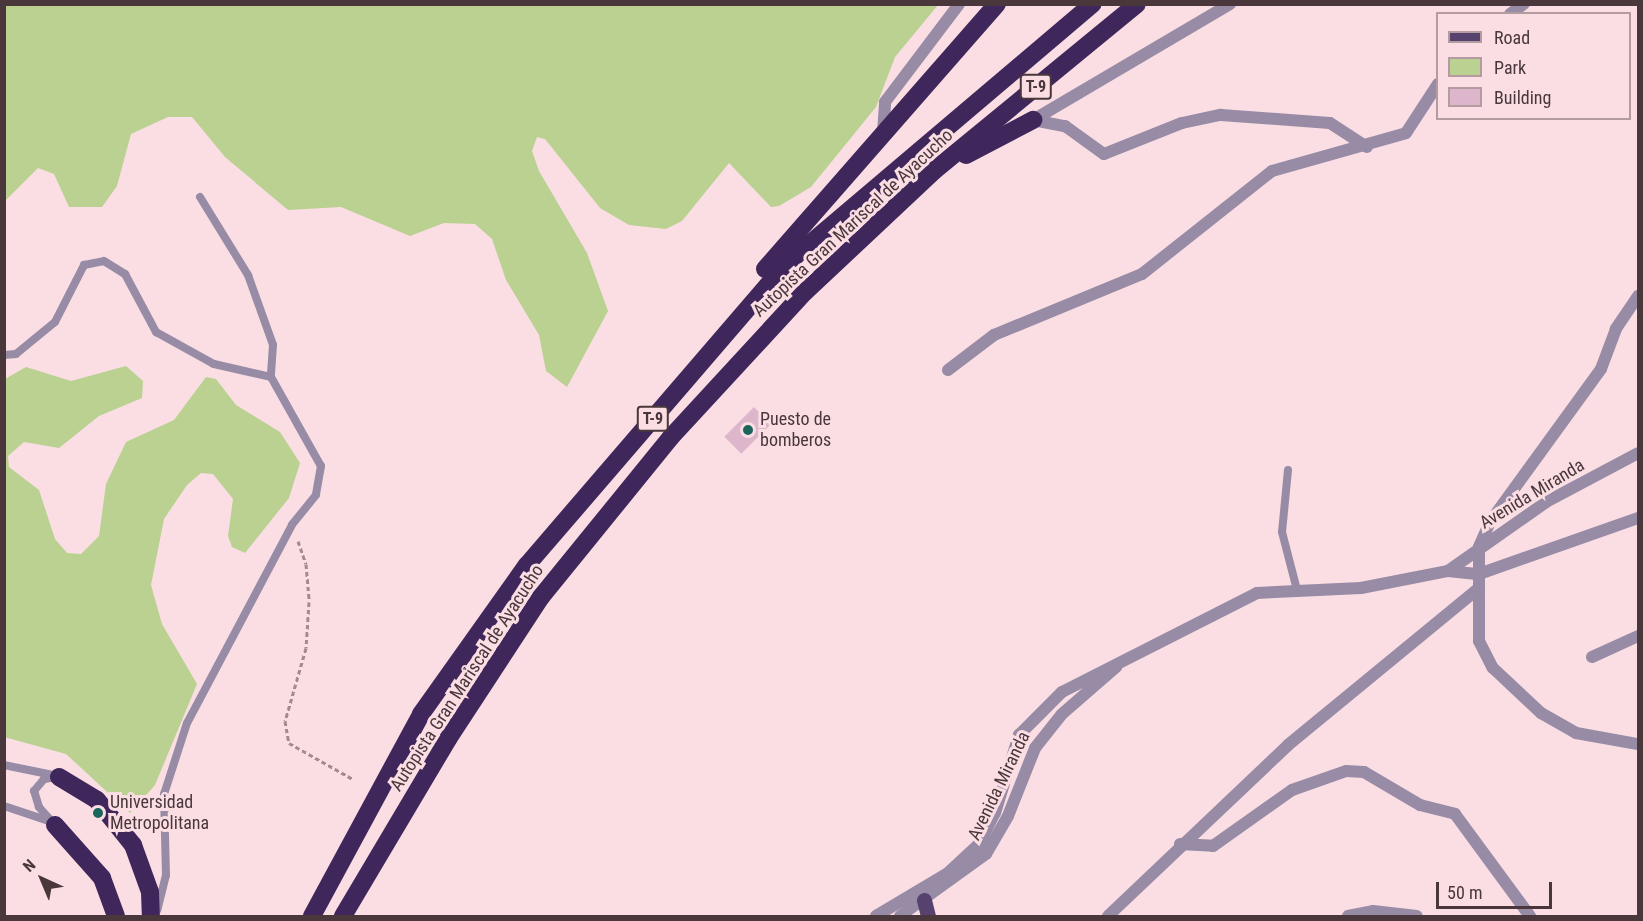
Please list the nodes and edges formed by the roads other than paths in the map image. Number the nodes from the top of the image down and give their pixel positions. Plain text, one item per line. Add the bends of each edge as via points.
1 (959, 4) edge
2 (997, 4) edge
3 (1093, 4) edge
4 (1137, 4) edge
5 (1230, 4) edge
6 (1436, 86) edge
7 (1033, 120) junction
8 (884, 133) junction
9 (1366, 147) junction
10 (935, 170) junction
11 (200, 197) dead end
12 (1638, 296) edge
13 (718, 343) junction
14 (4, 355) edge
15 (948, 370) dead end
16 (271, 377) junction
17 (1638, 453) edge
18 (1288, 470) dead end
19 (1638, 518) edge
20 (1479, 547) junction
21 (1448, 571) junction
22 (1479, 574) junction
23 (1479, 588) junction
24 (1297, 590) junction
25 (1638, 636) edge
26 (1592, 657) dead end
27 (1121, 662) junction
28 (1638, 744) edge
29 (6, 766) edge
30 (59, 777) junction
31 (4, 806) edge
32 (55, 825) junction
33 (1180, 844) junction
34 (924, 900) junction
35 (116, 916) edge
36 (153, 916) edge
37 (312, 916) edge
38 (343, 916) edge
39 (876, 916) edge
40 (900, 916) edge
41 (928, 916) edge
42 (1108, 916) edge
43 (1348, 916) edge
44 (1417, 916) edge
45 (1530, 916) edge

1 - 8 street via 885,102
2 - 8 highway
3 - 13 highway, Autopista Gran Mariscal de Ayacucho / T-9 via 786,264
4 - 10 highway, Autopista Gran Mariscal de Ayacucho / T-9
5 - 7 street
6 - 9 street via 1406,133
7 - 9 street via 1065,126 1104,154 1182,123 1221,115 1330,123
7 - 10 highway
8 - 13 highway via 765,268
9 - 15 street via 1272,171 1142,274 994,335
10 - 38 highway, Autopista Gran Mariscal de Ayacucho / T-9 via 805,292 670,437 541,597 448,739
11 - 16 lane via 248,275 273,345
12 - 20 street via 1616,329 1601,369 1516,480
13 - 37 highway, Autopista Gran Mariscal de Ayacucho / T-9 via 527,565 434,696
14 - 16 lane via 16,354 55,322 84,265 94,259 125,274 156,332 214,364
16 - 36 lane via 321,466 316,495 292,525 187,723 164,794 166,875
17 - 20 street, Avenida Miranda via 1546,502
18 - 24 lane via 1282,532
19 - 22 street, Avenida Miranda
20 - 21 street, Avenida Miranda
20 - 22 street
21 - 22 street, Avenida Miranda
21 - 24 street, Avenida Miranda via 1361,588
22 - 23 street
23 - 28 street via 1483,653 1527,702 1576,733
23 - 33 street via 1324,715
24 - 27 street, Avenida Miranda via 1257,593 1227,605
25 - 26 street
27 - 34 street, Avenida Miranda via 1040,740 986,854
27 - 39 street, Avenida Miranda via 1062,692 1026,723 979,844 948,873
29 - 30 lane
30 - 32 lane via 44,779 34,791 39,807
30 - 36 highway via 97,800 133,845 150,892
31 - 32 lane
32 - 35 highway via 102,878
33 - 42 street
33 - 45 street via 1213,846 1292,790 1346,771 1364,772 1420,805 1455,814
34 - 40 street, Avenida Miranda
34 - 41 main road
43 - 44 street via 1373,911

